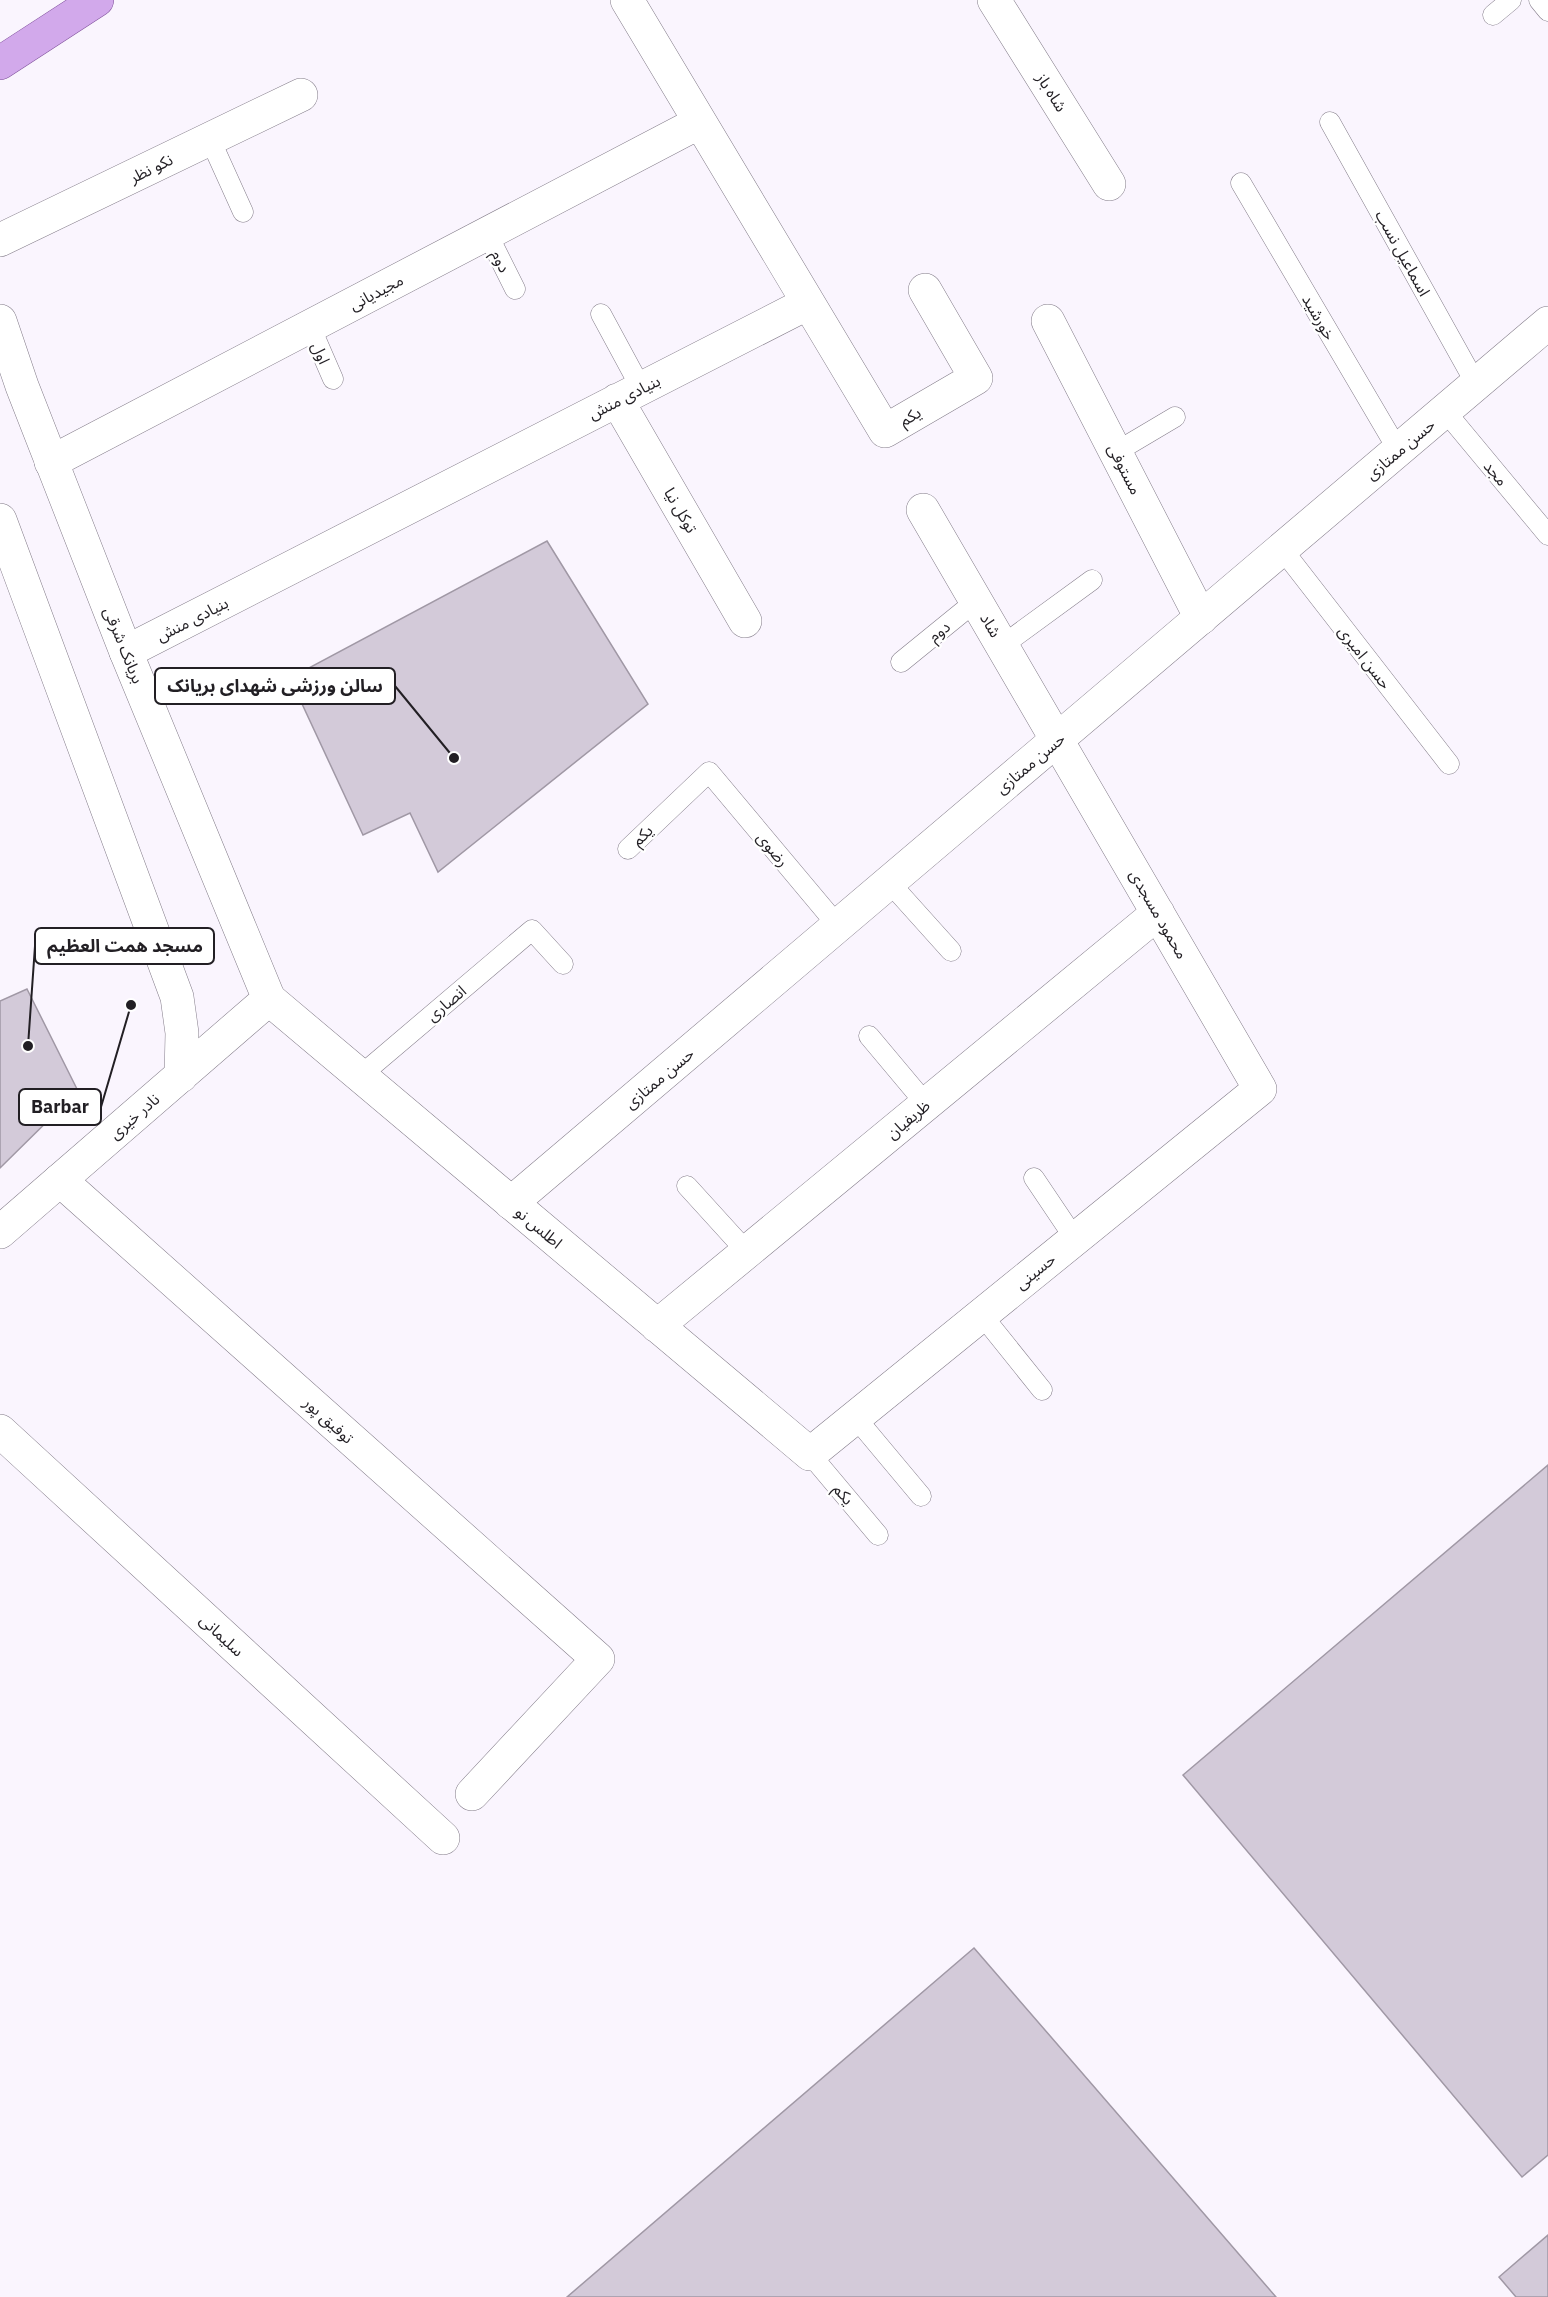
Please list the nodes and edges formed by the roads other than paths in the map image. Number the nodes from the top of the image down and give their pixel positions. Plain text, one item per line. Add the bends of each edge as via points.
1 (97, 0) edge
2 (627, 0) edge
3 (994, 0) edge
4 (1511, 0) edge
5 (1539, 0) edge
6 (1548, 12) edge
7 (1493, 15) dead end
8 (0, 63) edge
9 (301, 95) dead end
10 (700, 122) junction
11 (1330, 122) dead end
12 (210, 139) junction
13 (1241, 183) dead end
14 (1109, 184) dead end
15 (243, 212) dead end
16 (488, 233) junction
17 (0, 240) edge
18 (515, 289) dead end
19 (925, 290) dead end
20 (808, 303) junction
21 (601, 314) dead end
22 (0, 321) edge
23 (1048, 321) dead end
24 (1548, 323) edge
25 (310, 326) junction
26 (333, 379) dead end
27 (1476, 384) junction
28 (629, 394) junction
29 (1444, 411) junction
30 (1175, 417) dead end
31 (1398, 450) junction
32 (1116, 452) junction
33 (51, 462) junction
34 (923, 510) dead end
35 (0, 520) edge
36 (1548, 535) edge
37 (1282, 549) junction
38 (1092, 580) dead end
39 (976, 601) junction
40 (1201, 618) junction
41 (745, 621) dead end
42 (1003, 645) junction
43 (126, 652) junction
44 (901, 662) dead end
45 (1058, 740) junction
46 (1449, 764) dead end
47 (709, 772) joint
48 (628, 849) dead end
49 (889, 882) junction
50 (1158, 913) junction
51 (838, 926) junction
52 (951, 951) dead end
53 (563, 964) dead end
54 (269, 999) junction
55 (869, 1036) dead end
56 (181, 1076) junction
57 (360, 1076) junction
58 (1260, 1089) joint
59 (926, 1104) junction
60 (1034, 1178) dead end
61 (60, 1180) junction
62 (687, 1186) dead end
63 (512, 1203) junction
64 (0, 1232) edge
65 (1075, 1239) junction
66 (747, 1252) junction
67 (981, 1314) junction
68 (657, 1326) junction
69 (1042, 1390) dead end
70 (855, 1417) junction
71 (0, 1431) edge
72 (810, 1454) junction
73 (921, 1496) dead end
74 (878, 1534) dead end
75 (472, 1794) dead end
76 (443, 1838) dead end

1 - 8 main road
2 - 10 street
3 - 14 street, شاه باز
4 - 7 lane
5 - 6 lane
9 - 12 street, نکو نظر
10 - 16 street, مجیدیانی
10 - 20 street
11 - 27 lane, اسماعیل نسب
12 - 15 lane
12 - 17 street, نکو نظر
13 - 31 lane, خورشید
16 - 18 lane, دوم
16 - 25 street, مجیدیانی
19 - 20 street, یکم via 976,378 885,431
20 - 28 street, بنیادی منش
21 - 28 lane
22 - 33 street, بریانک شرقی
23 - 32 street, مستوفی
24 - 27 street, حسن ممتازی
25 - 26 lane, اول
25 - 33 street, مجیدیانی
27 - 29 street, حسن ممتازی
28 - 41 street, توکل نیا
28 - 43 street, بنیادی منش
29 - 31 street, حسن ممتازی
29 - 36 lane, مجد
30 - 32 lane
31 - 37 street, حسن ممتازی
32 - 40 street, مستوفی
33 - 43 street, بریانک شرقی
34 - 39 street, شاد
35 - 56 street via 177,997 182,1033
37 - 40 street, حسن ممتازی
37 - 46 lane, حسن امیری
38 - 42 lane
39 - 42 street, شاد
39 - 44 lane, دوم
40 - 45 street, حسن ممتازی
42 - 45 street, شاد
43 - 54 street, بریانک شرقی
45 - 49 street, حسن ممتازی
45 - 50 street, محمود مسجدی
47 - 48 lane, یکم
47 - 51 lane, رضوی
49 - 51 street, حسن ممتازی
49 - 52 lane
50 - 58 street, محمود مسجدی
50 - 59 street, ظریفیان
51 - 63 street, حسن ممتازی
53 - 57 lane, انصاری via 532,930
54 - 56 street, نادر خیری
54 - 57 street, اطلس نو
55 - 59 lane
56 - 61 street, نادر خیری
57 - 63 street, اطلس نو
58 - 65 street, حسینی
59 - 66 street, ظریفیان
60 - 65 lane
61 - 64 street, نادر خیری
61 - 75 street, توفیق پور via 598,1659
62 - 66 lane
63 - 68 street, اطلس نو
65 - 67 street, حسینی
66 - 68 street, ظریفیان
67 - 69 lane
67 - 70 street, حسینی
68 - 72 street, اطلس نو
70 - 72 street, حسینی
70 - 73 lane
71 - 76 street, سلیمانی
72 - 74 lane, یکم

